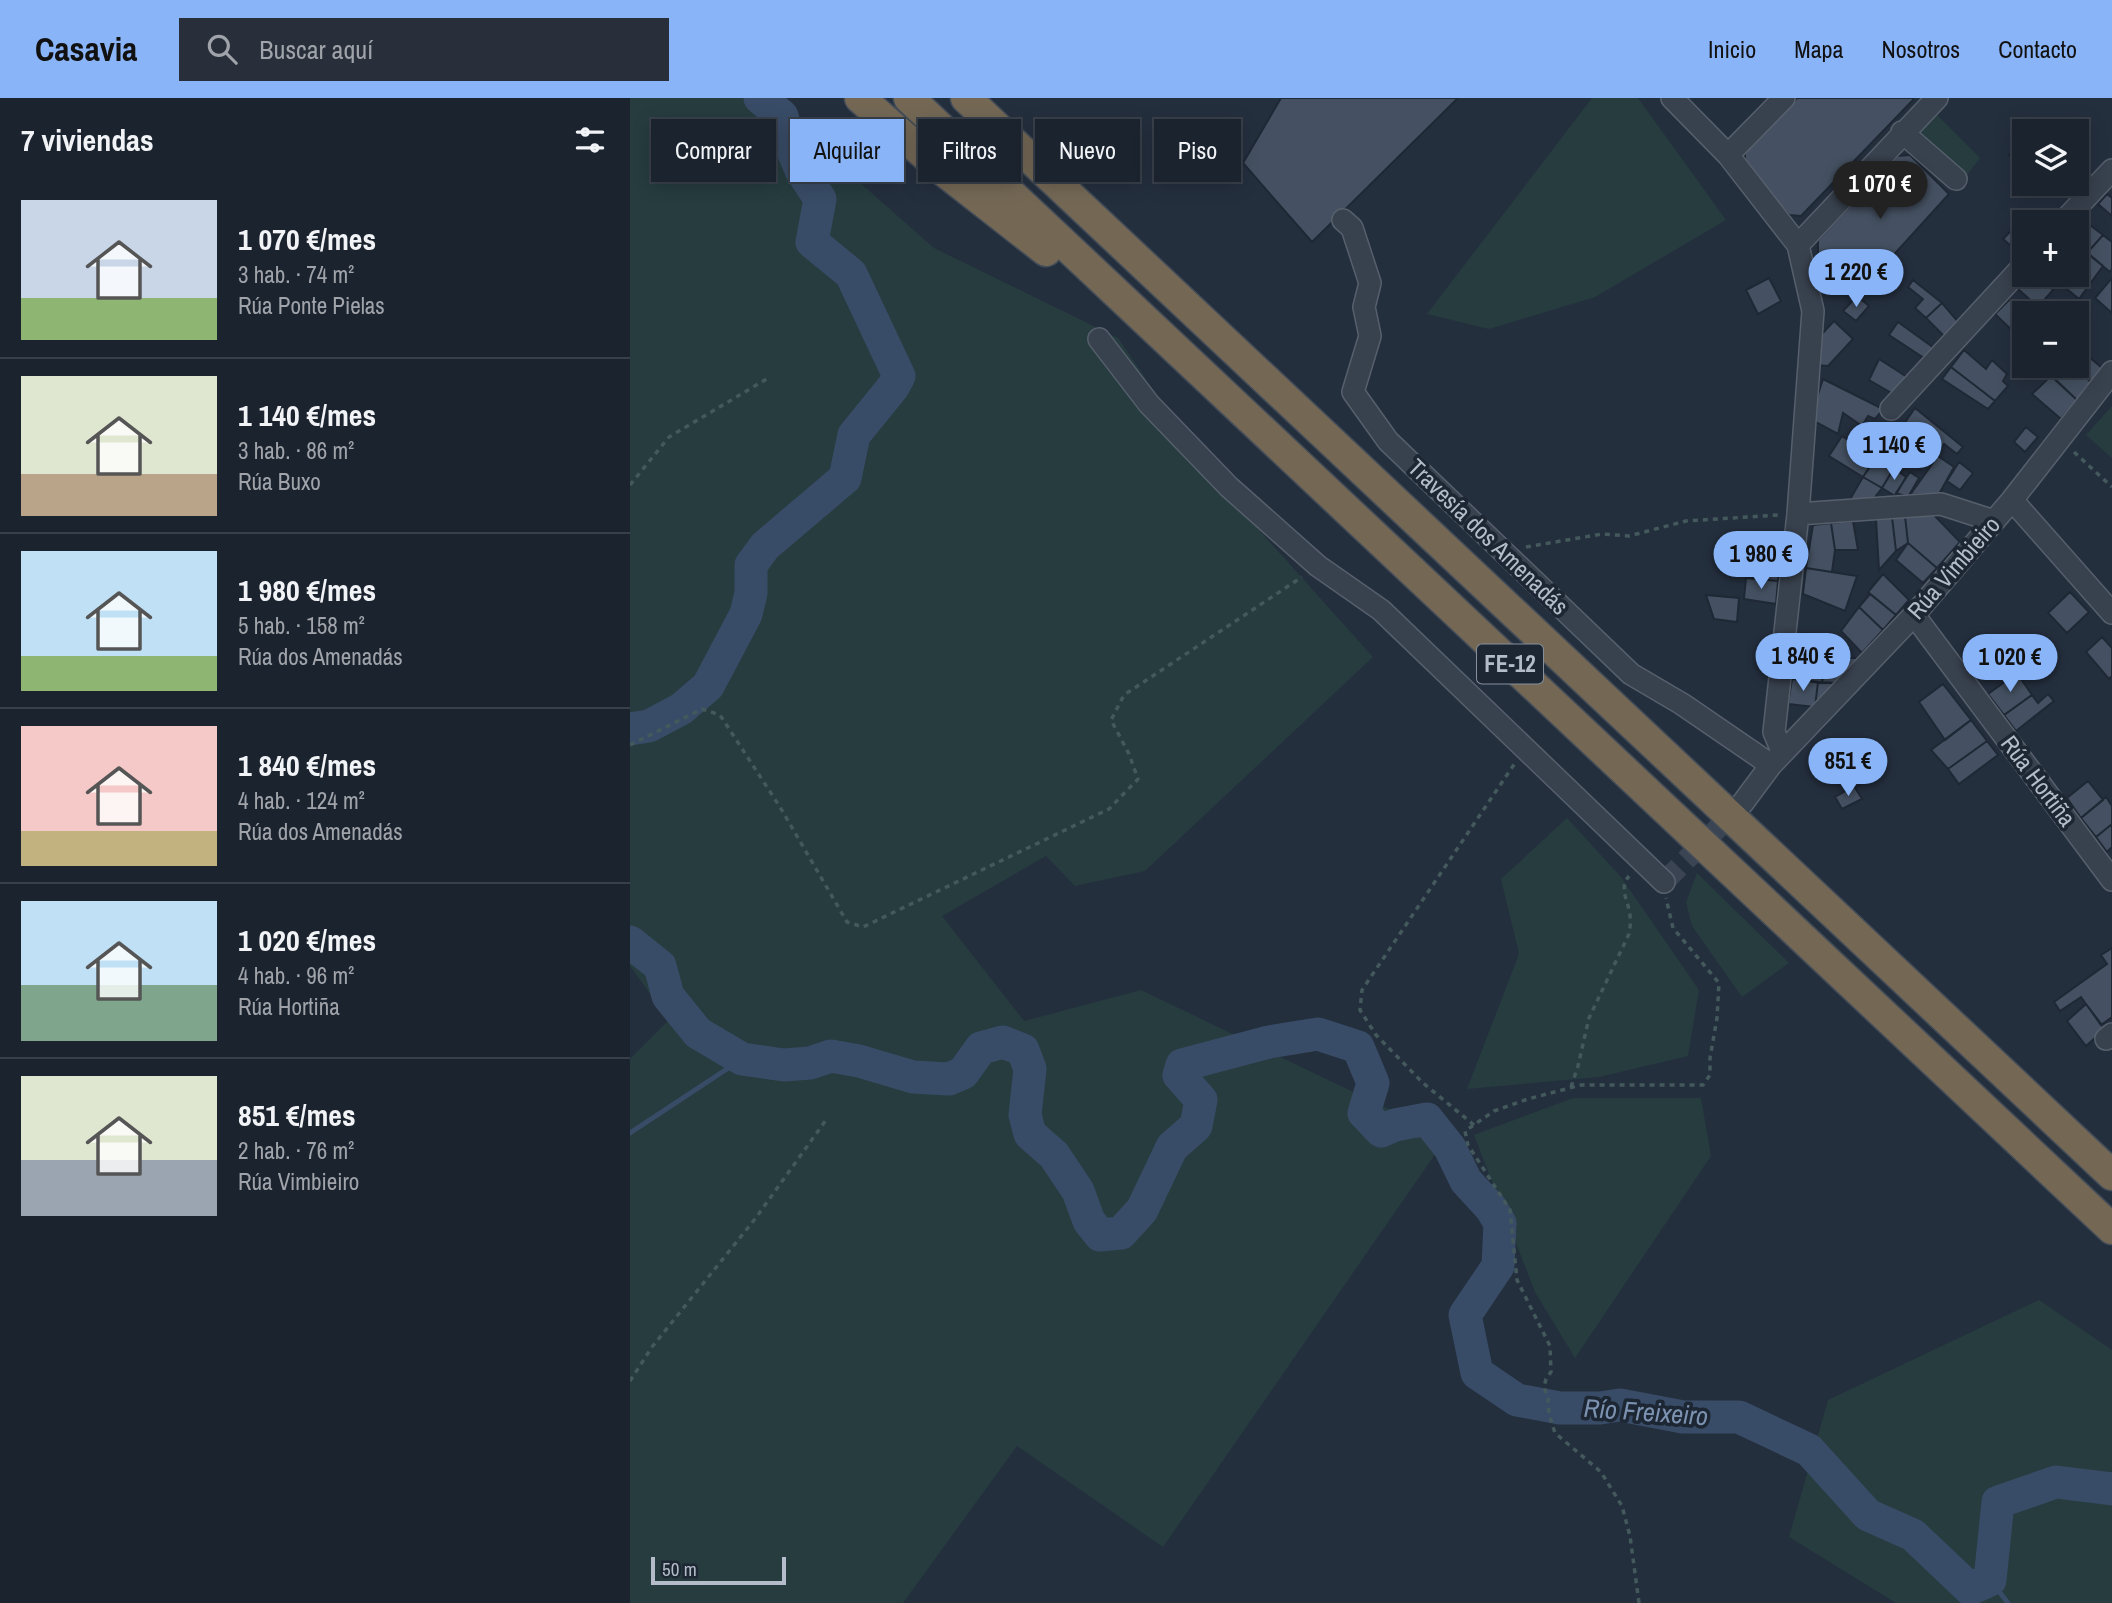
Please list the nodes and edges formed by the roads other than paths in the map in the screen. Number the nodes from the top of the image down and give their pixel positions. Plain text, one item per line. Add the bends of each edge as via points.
1 (860, 98) edge
2 (909, 98) edge
3 (966, 98) edge
4 (990, 98) edge
5 (1671, 98) edge
6 (1784, 98) edge
7 (1937, 98) edge
8 (1902, 132) junction
9 (1728, 155) junction
10 (2112, 170) edge
11 (1956, 179) dead end
12 (2074, 210) edge
13 (1343, 220) dead end
14 (1103, 227) junction
15 (1798, 244) junction
16 (2012, 278) edge
17 (1099, 339) dead end
18 (2112, 372) edge
19 (1891, 409) dead end
20 (1263, 433) junction
21 (2012, 500) junction
22 (1798, 514) junction
23 (1994, 521) junction
24 (2111, 611) edge
25 (1914, 615) junction
26 (1776, 758) junction
27 (1742, 804) tunnel mouth
28 (2112, 880) edge
29 (1664, 883) road end
30 (2112, 1175) edge
31 (2112, 1229) edge

1 - 20 highway
2 - 20 highway, FE-12
3 - 14 highway, FE-12
4 - 14 highway
5 - 9 street
6 - 9 street
7 - 8 street
8 - 11 street
8 - 15 street
9 - 15 street
10 - 12 street
13 - 26 street, Travesía dos Amenadás via 1352,228 1370,283 1364,307 1370,336 1353,392 1388,441 1631,674
14 - 30 highway, FE-12
15 - 22 street via 1813,311
16 - 19 street
17 - 29 street via 1149,404 1229,487 1318,566 1381,610
18 - 21 street, Rúa Vimbieiro
20 - 31 highway, FE-12
21 - 23 street, Rúa Vimbieiro
21 - 24 street
22 - 23 street via 1941,504
22 - 26 street via 1774,732
23 - 25 street, Rúa Vimbieiro
25 - 26 street, Rúa Vimbieiro
25 - 28 street, Rúa Hortiña
26 - 27 street, Rúa Vimbieiro

